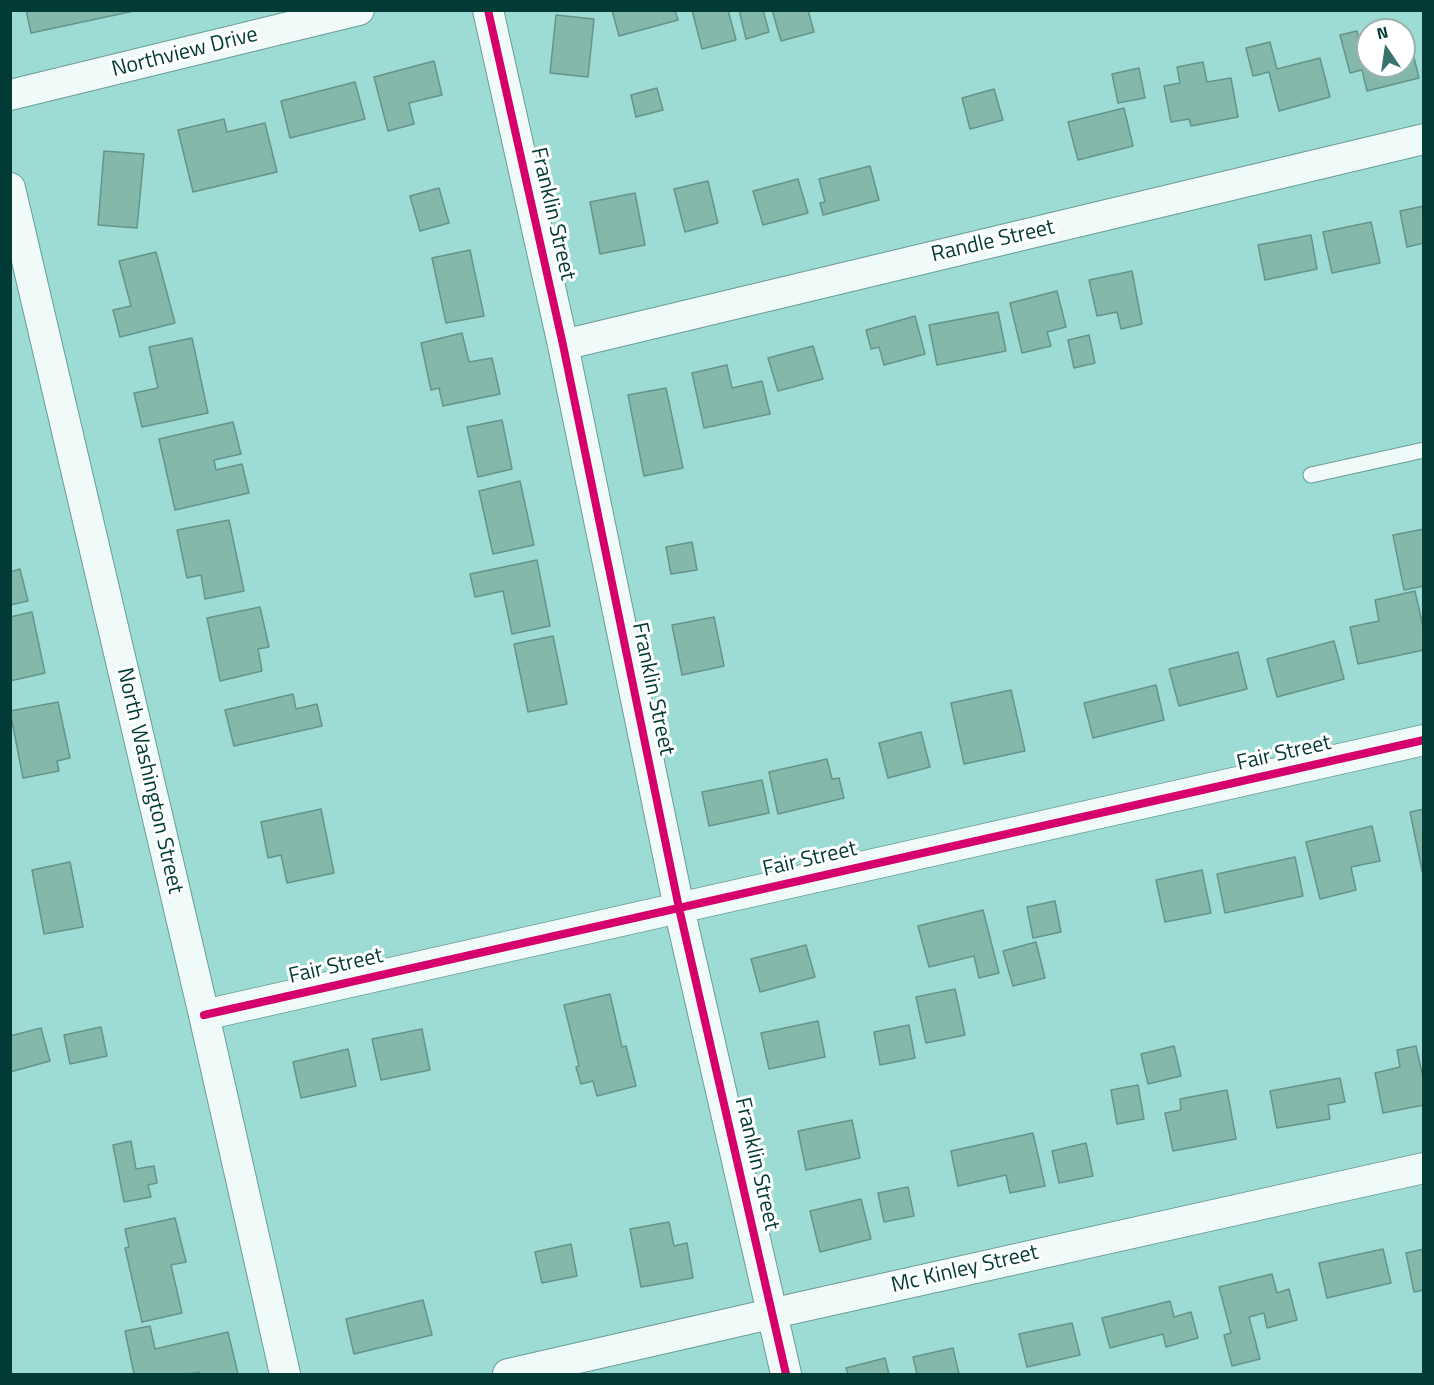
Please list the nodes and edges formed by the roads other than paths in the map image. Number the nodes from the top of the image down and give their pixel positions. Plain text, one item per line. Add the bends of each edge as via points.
1 (359, 10) edge
2 (488, 10) edge
3 (10, 95) edge
4 (1424, 139) edge
5 (10, 188) edge
6 (563, 345) junction
7 (1424, 450) edge
8 (1311, 475) dead end
9 (1424, 741) edge
10 (679, 908) junction
11 (204, 1015) junction
12 (1424, 1168) edge
13 (772, 1314) junction
14 (285, 1374) edge
15 (508, 1374) edge
16 (786, 1374) edge

1 - 3 street, Northview Drive
2 - 6 street, Franklin Street
4 - 6 street, Randle Street
5 - 11 street, North Washington Street
6 - 10 street, Franklin Street
7 - 8 lane
9 - 10 street, Fair Street
10 - 11 street, Fair Street
10 - 13 street, Franklin Street
11 - 14 street, North Washington Street
12 - 13 street, Mc Kinley Street
13 - 15 street, Mc Kinley Street
13 - 16 street, Franklin Street

